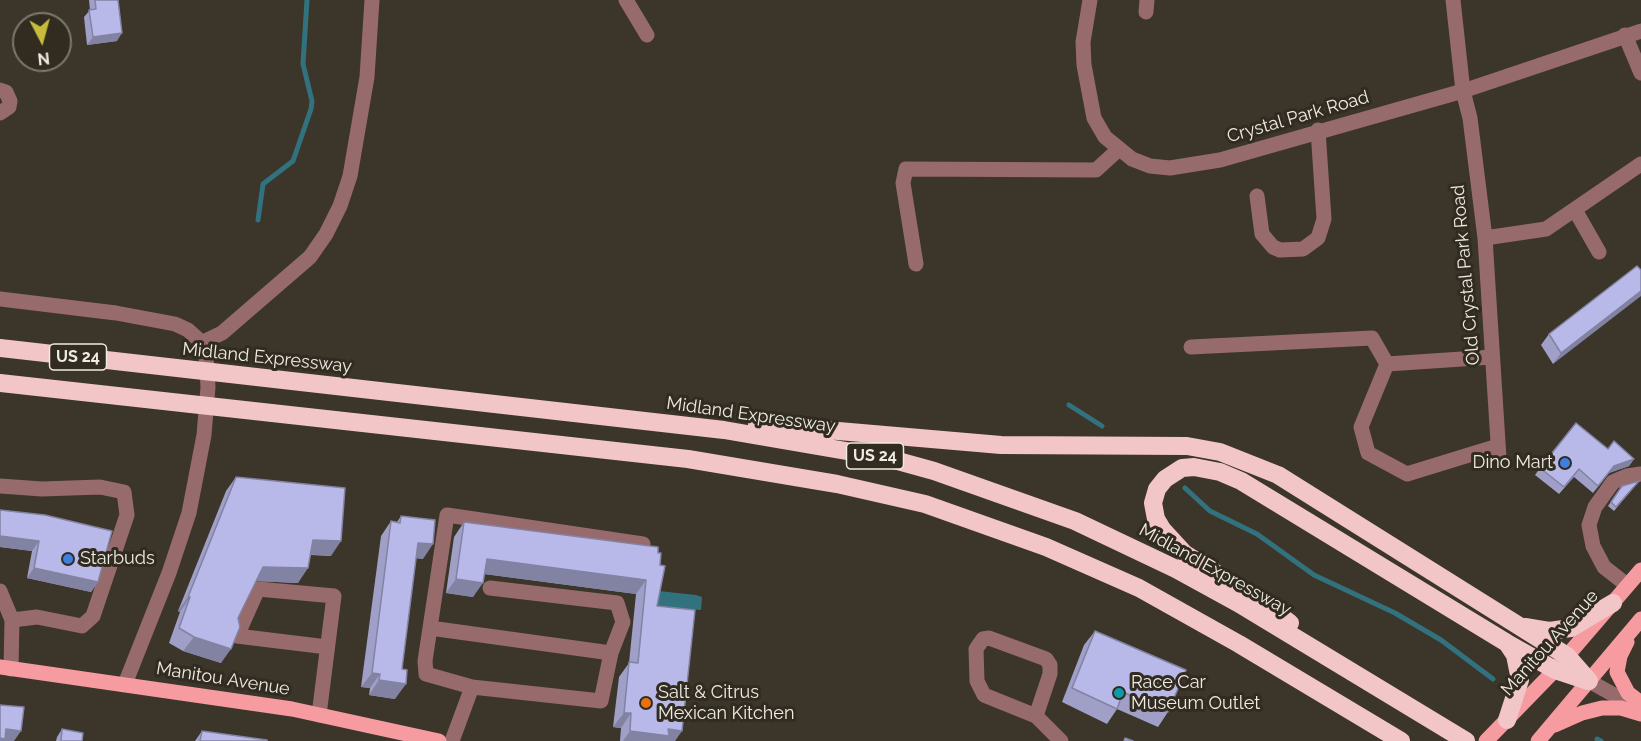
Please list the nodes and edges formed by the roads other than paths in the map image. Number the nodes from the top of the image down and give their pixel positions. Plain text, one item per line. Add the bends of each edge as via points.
1 (372, 0) edge
2 (626, 0) edge
3 (1090, 0) edge
4 (1453, 0) edge
5 (1641, 31) edge
6 (647, 34) dead end
7 (1625, 35) junction
8 (1641, 73) edge
9 (0, 90) edge
10 (1463, 91) junction
11 (0, 113) edge
12 (1318, 130) junction
13 (1119, 149) junction
14 (1639, 169) edge
15 (1257, 196) dead end
16 (1575, 210) junction
17 (1485, 238) junction
18 (1599, 252) dead end
19 (916, 264) dead end
20 (0, 300) edge
21 (201, 343) junction
22 (1191, 347) dead end
23 (0, 348) edge
24 (1492, 357) junction
25 (1387, 364) junction
26 (0, 383) edge
27 (557, 410) junction
28 (1641, 474) edge
29 (0, 486) edge
30 (643, 544) edge
31 (1641, 570) edge
32 (1627, 585) junction
33 (490, 588) dead end
34 (0, 591) edge
35 (1613, 603) junction
36 (1502, 617) junction
37 (12, 620) junction
38 (1638, 623) edge
39 (430, 628) junction
40 (1507, 643) junction
41 (327, 647) junction
42 (612, 653) junction
43 (1567, 656) junction
44 (6, 668) edge
45 (1555, 670) junction
46 (1355, 675) junction
47 (1589, 681) junction
48 (125, 684) junction
49 (472, 687) junction
50 (1641, 703) edge
51 (1641, 712) edge
52 (319, 715) junction
53 (1036, 716) junction
54 (1507, 720) junction
55 (1542, 735) edge
56 (439, 741) edge
57 (452, 741) edge
58 (1061, 741) edge
59 (1401, 741) edge
60 (1466, 741) edge
61 (1486, 741) edge

1 - 21 street via 368,77 350,176 335,216 310,257 286,281 222,333
2 - 6 street
3 - 13 street, Crystal Park Road via 1083,42 1088,95 1100,128
4 - 10 street, Old Crystal Park Road
5 - 7 street, Crystal Park Road
7 - 8 street
7 - 10 street, Crystal Park Road
9 - 11 street via 6,92 10,101 9,107
10 - 12 street, Crystal Park Road
10 - 17 street, Old Crystal Park Road
12 - 13 street, Crystal Park Road via 1220,160 1170,168 1150,166
12 - 15 street via 1324,219 1318,238 1303,249 1273,247 1262,234
13 - 19 street via 1096,170 906,169 903,183
14 - 16 street
16 - 17 street via 1546,229
16 - 18 street
17 - 24 street, Old Crystal Park Road
20 - 21 street via 159,320 188,330
21 - 48 street via 206,354 208,387 198,478 182,537
22 - 25 street via 1372,338
23 - 27 highway, Midland Expressway / US 24
24 - 25 street
24 - 25 street, Old Crystal Park Road via 1498,452 1407,474 1368,453 1361,427
26 - 59 highway, US 24 via 688,459 837,484 925,504 1005,531 1139,588
27 - 36 highway via 951,442 1166,445 1220,452 1278,475
27 - 46 highway, Midland Expressway / US 24 via 792,440 887,458 981,486 1075,521 1176,569
28 - 32 street via 1613,482 1595,507 1589,525 1593,546 1604,567
29 - 37 street via 100,487 124,492 127,515 93,616 82,626 37,617
30 - 39 street via 447,515
31 - 32 main road, Manitou Avenue
32 - 35 main road, Manitou Avenue
33 - 42 street via 617,603 623,622
34 - 37 street
35 - 36 highway via 1565,630 1530,629
35 - 43 main road, Manitou Avenue
36 - 43 highway
37 - 44 street
38 - 47 main road
38 - 50 main road via 1620,656 1617,672 1628,693
39 - 42 street
39 - 49 street via 426,674
40 - 45 highway
40 - 46 highway via 1241,481 1194,467 1182,468 1165,479 1154,495 1154,511 1171,540 1185,554 1268,606
40 - 54 highway via 1515,655 1520,680
41 - 41 street via 334,596 258,589 237,636
41 - 52 street
42 - 49 street via 601,701
43 - 45 main road, Manitou Avenue
43 - 47 highway
44 - 48 main road, Manitou Avenue
45 - 47 highway
45 - 54 main road, Manitou Avenue
46 - 60 highway, Midland Expressway / US 24
47 - 51 street
47 - 55 main road
48 - 52 main road, Manitou Avenue
49 - 57 street
51 - 55 main road via 1602,708 1582,713
52 - 56 main road, Manitou Avenue
53 - 53 street via 984,695 977,681 976,649 983,639 1046,659 1050,674
53 - 58 street
54 - 61 main road, Manitou Avenue

